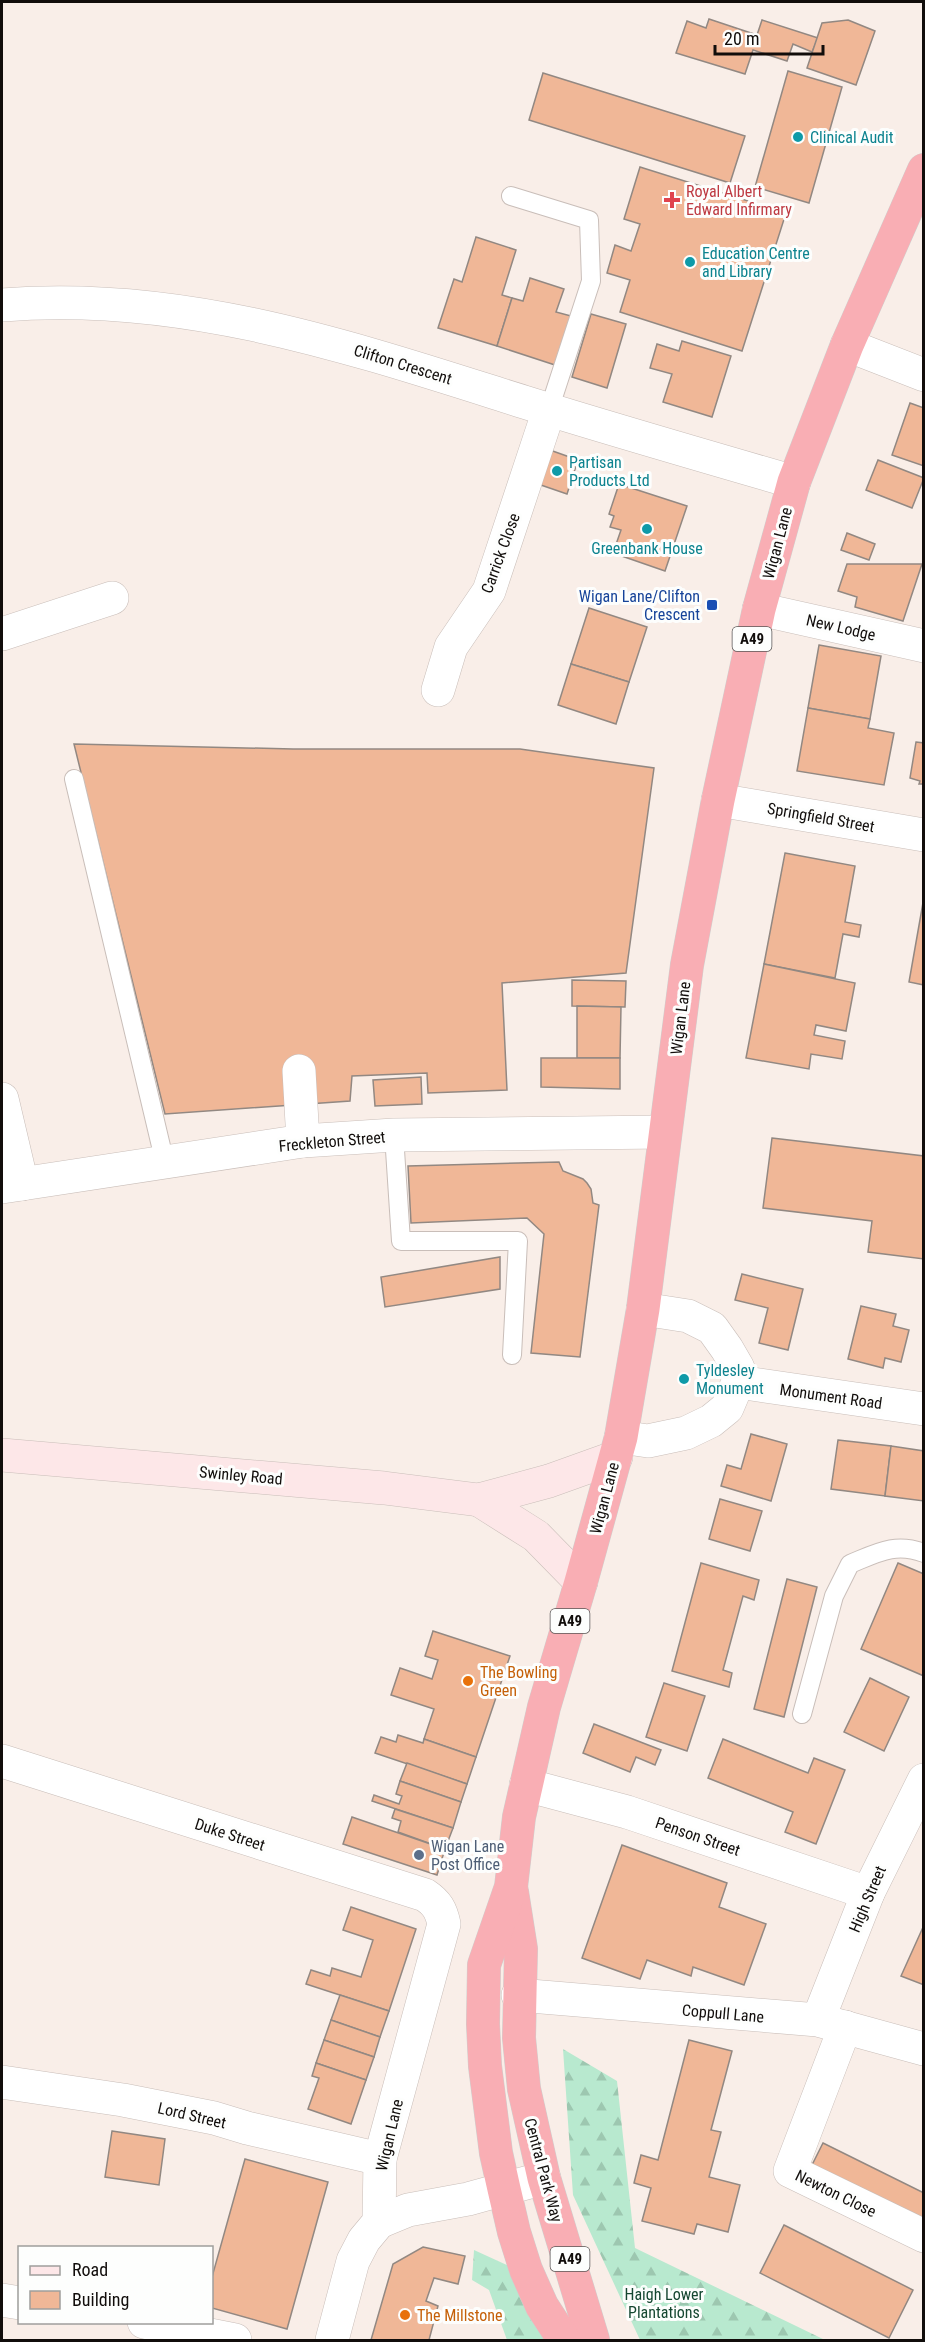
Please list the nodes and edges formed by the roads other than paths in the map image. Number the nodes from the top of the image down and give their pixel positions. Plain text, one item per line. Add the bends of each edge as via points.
1 (924, 170) edge
2 (511, 196) dead end
3 (2, 306) edge
4 (847, 345) junction
5 (924, 375) edge
6 (549, 410) junction
7 (794, 482) junction
8 (112, 598) dead end
9 (759, 609) junction
10 (2, 634) edge
11 (924, 646) edge
12 (438, 690) dead end
13 (74, 779) dead end
14 (718, 800) junction
15 (924, 835) edge
16 (299, 1071) dead end
17 (2, 1099) edge
18 (665, 1132) junction
19 (394, 1135) junction
20 (303, 1141) junction
21 (165, 1163) junction
22 (12, 1186) edge
23 (644, 1309) junction
24 (512, 1355) dead end
25 (738, 1382) junction
26 (924, 1409) edge
27 (618, 1447) junction
28 (2, 1455) edge
29 (479, 1500) junction
30 (924, 1553) edge
31 (581, 1582) junction
32 (802, 1714) dead end
33 (2, 1761) edge
34 (924, 1780) edge
35 (525, 1785) junction
36 (511, 1887) junction
37 (868, 1893) junction
38 (444, 1924) joint
39 (518, 1995) junction
40 (832, 2024) junction
41 (924, 2049) edge
42 (2, 2082) edge
43 (380, 2159) junction
44 (544, 2178) junction
45 (504, 2189) junction
46 (380, 2222) junction
47 (924, 2236) edge
48 (2, 2300) edge
49 (18, 2303) edge
50 (154, 2324) edge
51 (234, 2340) edge
52 (332, 2340) edge
53 (564, 2340) edge
54 (593, 2340) edge

1 - 4 highway, Wigan Lane / A49
2 - 6 lane via 589,220 591,281
3 - 6 street, Clifton Crescent via 37,302 198,313 315,337
4 - 5 street
4 - 7 highway, Wigan Lane / A49
6 - 7 street, Clifton Crescent
6 - 12 street, Carrick Close via 489,591 451,647
7 - 9 highway, Wigan Lane / A49
8 - 10 street
9 - 11 street, New Lodge
9 - 14 highway, Wigan Lane / A49
13 - 21 lane
14 - 15 street, Springfield Street
14 - 18 highway, Wigan Lane / A49 via 687,965
16 - 20 street
17 - 22 street
18 - 19 street, Freckleton Street
18 - 23 highway, Wigan Lane / A49
19 - 20 street, Freckleton Street
19 - 24 lane via 401,1241 518,1241
20 - 21 street, Freckleton Street
21 - 22 street, Freckleton Street
23 - 25 street via 688,1316 711,1328 738,1368
23 - 27 highway, Wigan Lane / A49
25 - 26 street, Monument Road
25 - 27 street via 727,1408 711,1422 686,1433
27 - 29 street, Swinley Road via 549,1481
27 - 31 highway, Wigan Lane / A49
28 - 29 street, Swinley Road via 384,1488
29 - 31 street, Swinley Road via 536,1536
30 - 32 lane via 907,1547 882,1551 850,1564 834,1596
31 - 35 highway, Wigan Lane / A49
33 - 38 street, Duke Street via 425,1895 435,1902
34 - 37 street, High Street
35 - 36 highway, Wigan Lane / A49
35 - 37 street, Penson Street via 627,1812
36 - 39 highway, Wigan Lane / A49 via 521,1949
36 - 45 highway, Wigan Lane / A49 via 484,1965 483,1992 485,2066
37 - 40 street, High Street
38 - 43 street, Wigan Lane
39 - 40 street, Coppull Lane
39 - 44 highway, Central Park Way / A49 via 524,2089
40 - 41 street, Coppull Lane
40 - 47 street, Newton Close via 790,2171
42 - 43 street, Lord Street via 214,2118
43 - 46 street, Wigan Lane
44 - 45 street
44 - 54 highway, Central Park Way / A49
45 - 46 street via 408,2210
45 - 53 highway, A49 via 526,2270 542,2306
46 - 52 street via 353,2261
48 - 49 street
50 - 51 street

